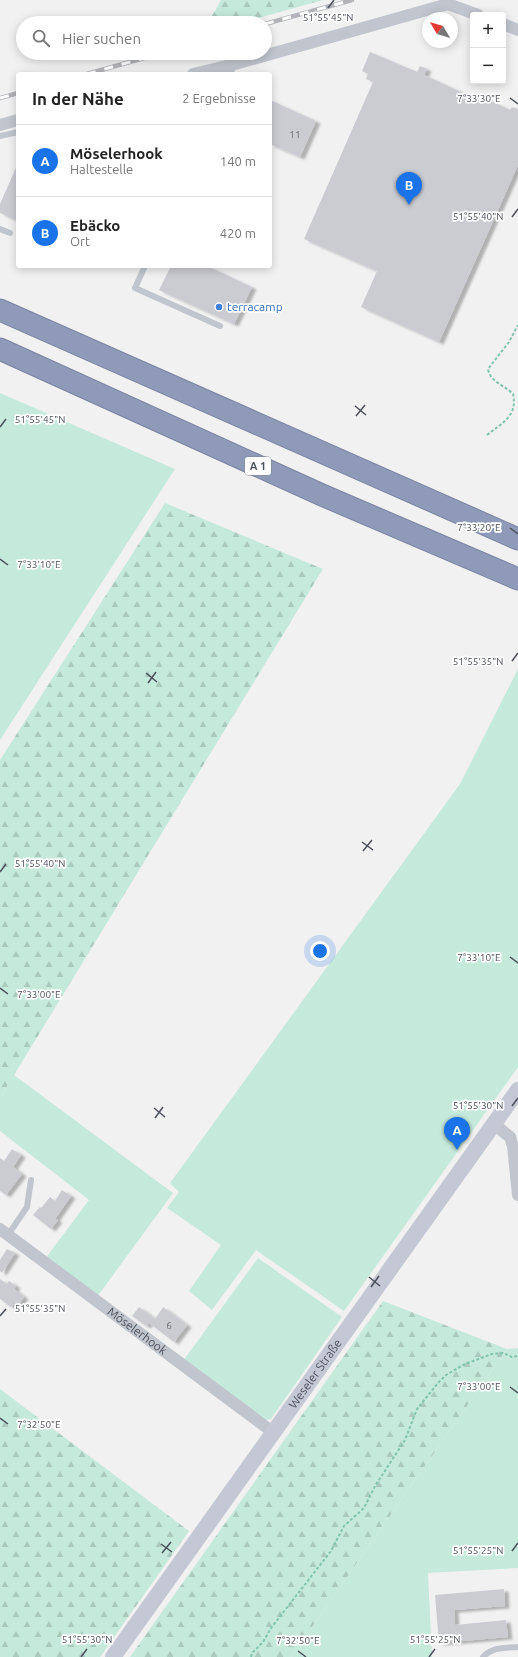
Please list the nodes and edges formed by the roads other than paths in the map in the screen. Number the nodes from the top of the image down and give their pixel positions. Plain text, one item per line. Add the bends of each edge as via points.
1 (470, 12) edge
2 (506, 25) edge
3 (518, 30) edge
4 (272, 57) edge
5 (262, 60) edge
6 (232, 69) edge
7 (209, 72) edge
8 (16, 121) edge
9 (0, 125) edge
10 (16, 132) edge
11 (0, 136) edge
12 (0, 229) edge
13 (10, 233) dead end
14 (144, 268) edge
15 (0, 310) edge
16 (220, 326) dead end
17 (0, 349) edge
18 (518, 539) edge
19 (518, 579) edge
20 (518, 1090) edge
21 (494, 1124) junction
22 (31, 1180) dead end
23 (518, 1195) edge
24 (4, 1232) edge
25 (274, 1433) junction
26 (518, 1647) edge
27 (113, 1657) edge
28 (484, 1657) edge

1 - 4 street via 448,4
2 - 3 street
5 - 6 street
6 - 7 street
8 - 9 street
10 - 11 lane
12 - 13 lane
14 - 16 lane via 135,288
15 - 18 highway
17 - 19 highway, A 1 via 322,495
20 - 21 main road, Weseler Straße
21 - 23 street via 510,1137
21 - 25 main road, Weseler Straße
22 - 24 lane via 27,1207
24 - 25 street, Möselerhook
25 - 27 main road, Weseler Straße
26 - 28 lane via 488,1651

